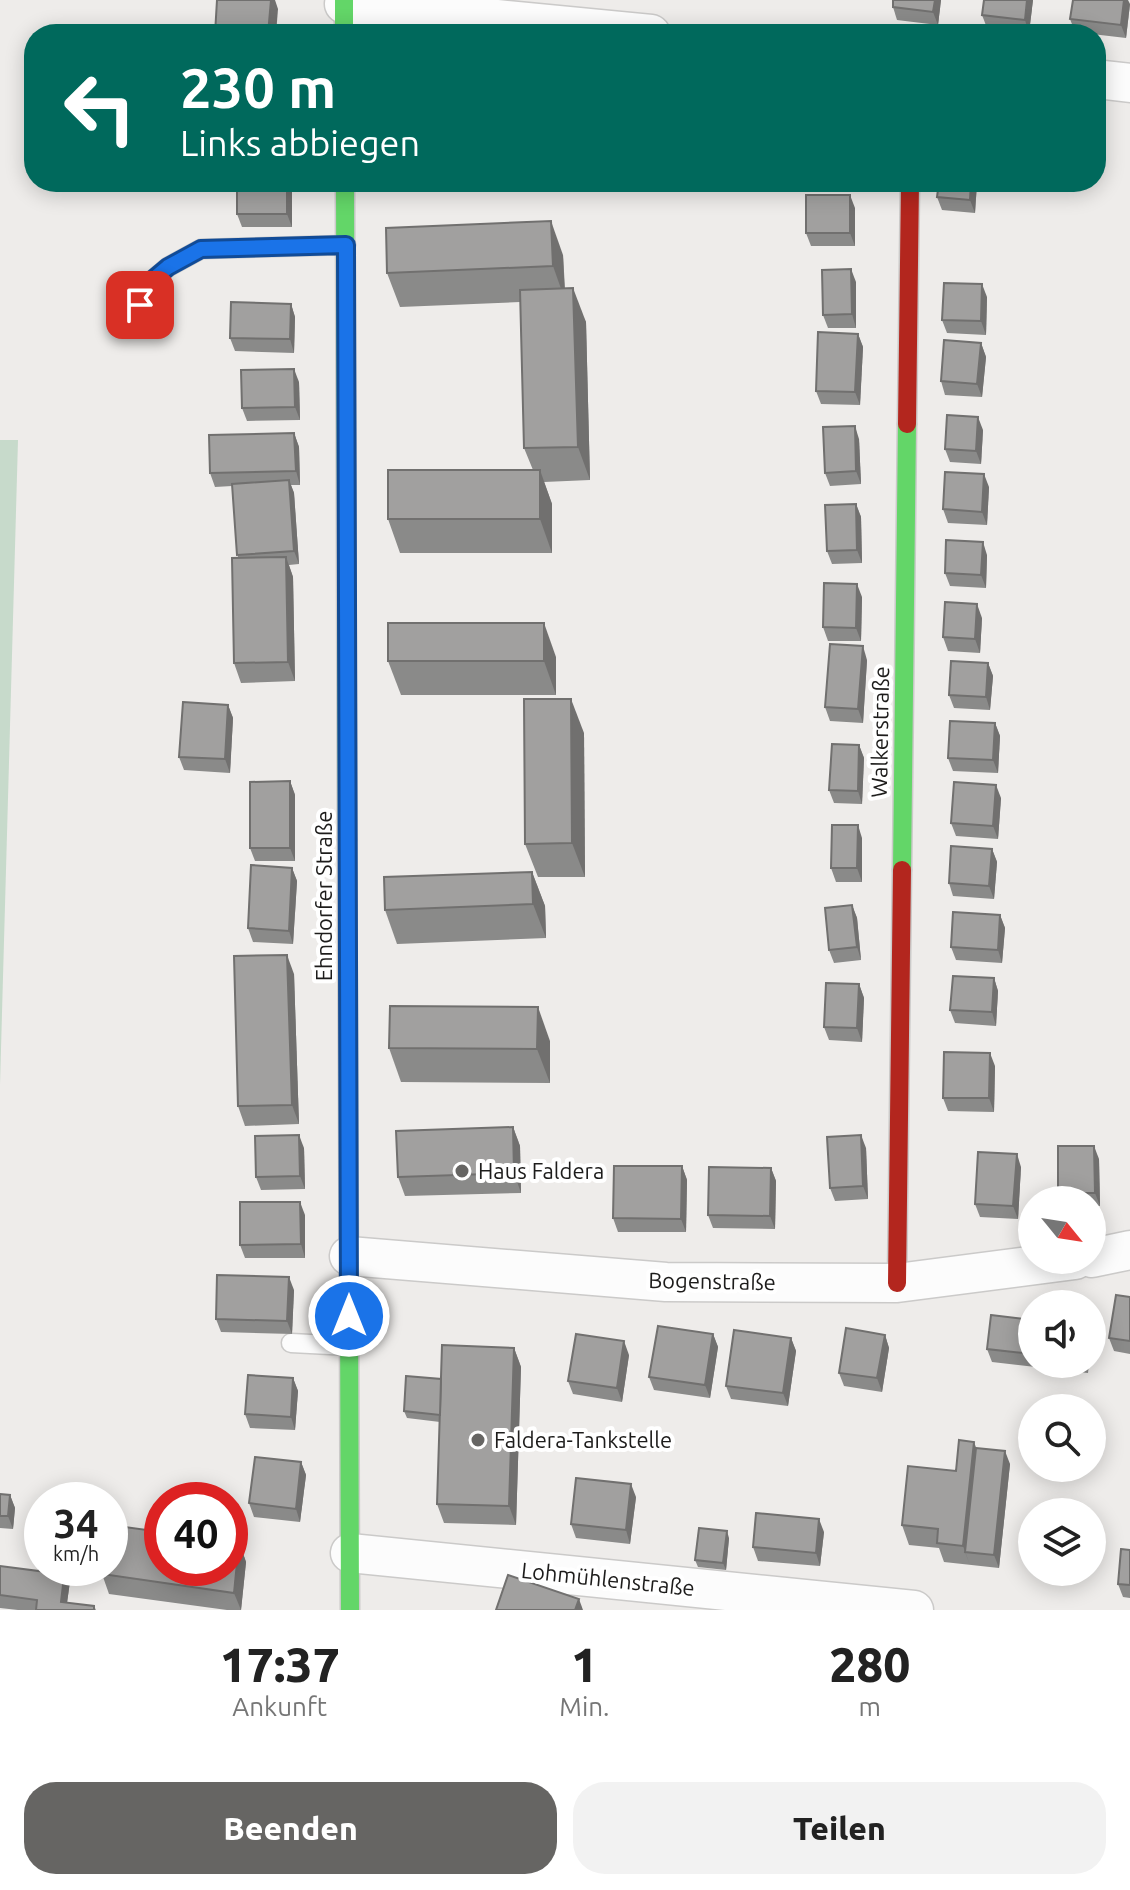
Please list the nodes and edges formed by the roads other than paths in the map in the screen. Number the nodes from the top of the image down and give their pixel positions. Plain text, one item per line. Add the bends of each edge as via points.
1 (344, 13) edge
2 (505, 24) edge
3 (1106, 80) edge
4 (1130, 83) edge
5 (345, 192) edge
6 (910, 192) edge
7 (346, 245) junction
8 (140, 305) dead end
9 (1130, 1250) edge
10 (1106, 1255) edge
11 (349, 1256) junction
12 (1018, 1267) edge
13 (897, 1283) junction
14 (291, 1343) dead end
15 (349, 1346) junction
16 (350, 1553) junction
17 (350, 1610) edge
18 (914, 1610) edge

1 - 2 street
3 - 4 street
5 - 7 street, Ehndorfer Straße
6 - 13 street, Walkerstraße
7 - 8 lane via 201,249 149,283
7 - 11 street, Ehndorfer Straße
9 - 10 street
11 - 13 street, Bogenstraße via 666,1282
11 - 15 street, Ehndorfer Straße
12 - 13 street, Bogenstraße
14 - 15 lane
15 - 16 street, Ehndorfer Straße
16 - 17 street, Ehndorfer Straße
16 - 18 street, Lohmühlenstraße

